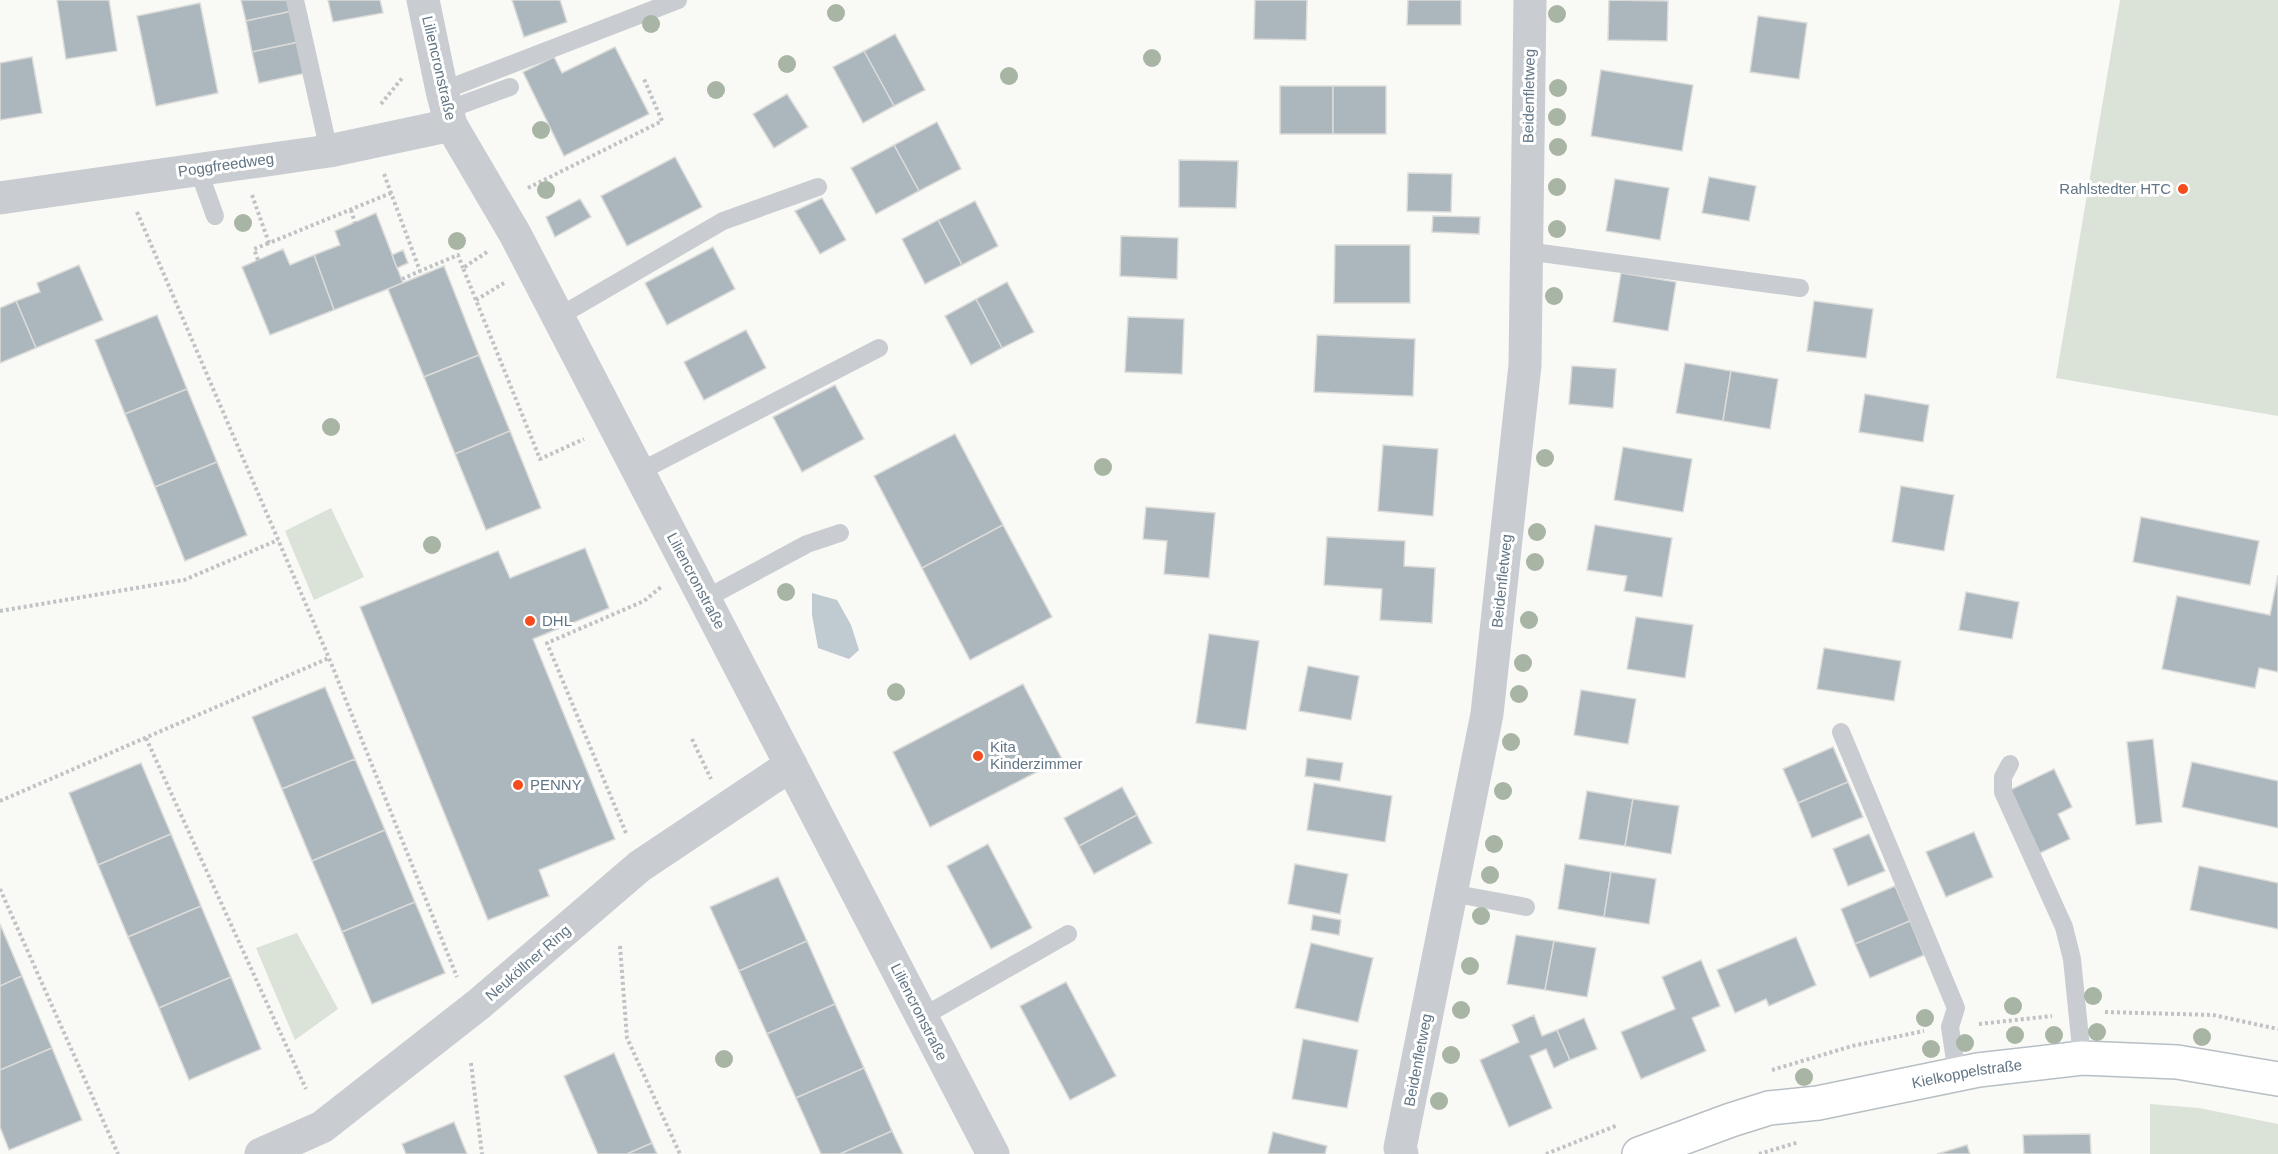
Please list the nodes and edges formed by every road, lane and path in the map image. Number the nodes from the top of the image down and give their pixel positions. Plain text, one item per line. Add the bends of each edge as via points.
1 (295, 0) edge
2 (423, 0) edge
3 (678, 0) edge
4 (1530, 0) edge
5 (431, 41) junction
6 (644, 79) dead end
7 (510, 87) dead end
8 (447, 108) junction
9 (350, 147) junction
10 (240, 164) junction
11 (198, 169) junction
12 (124, 180) junction
13 (818, 187) dead end
14 (391, 193) junction
15 (0, 198) edge
16 (498, 203) junction
17 (351, 210) junction
18 (215, 216) dead end
19 (355, 223) dead end
20 (515, 234) junction
21 (269, 243) junction
22 (1526, 251) junction
23 (258, 260) dead end
24 (463, 268) junction
25 (420, 271) junction
26 (402, 279) dead end
27 (1800, 288) dead end
28 (558, 317) junction
29 (879, 348) dead end
30 (615, 425) junction
31 (639, 472) junction
32 (840, 533) dead end
33 (278, 540) junction
34 (687, 566) junction
35 (705, 598) junction
36 (0, 611) edge
37 (330, 658) junction
38 (1842, 732) dead end
39 (146, 738) junction
40 (692, 740) dead end
41 (2010, 764) dead end
42 (791, 765) junction
43 (715, 787) dead end
44 (0, 801) edge
45 (627, 834) dead end
46 (0, 890) edge
47 (1452, 893) junction
48 (1526, 907) dead end
49 (1068, 934) dead end
50 (620, 946) dead end
51 (460, 983) dead end
52 (2077, 1013) junction
53 (922, 1017) junction
54 (1997, 1021) dead end
55 (2278, 1029) edge
56 (2082, 1058) junction
57 (471, 1063) dead end
58 (1957, 1074) junction
59 (2278, 1078) edge
60 (306, 1089) dead end
61 (1801, 1141) dead end
62 (1656, 1151) edge
63 (118, 1154) edge
64 (261, 1154) edge
65 (482, 1154) edge
66 (680, 1154) edge
67 (993, 1154) edge
68 (1402, 1154) edge
69 (1759, 1154) edge

1 - 9 lane
2 - 5 street, Liliencronstraße
3 - 8 lane
4 - 22 street, Beidenfletweg
5 - 8 street, Liliencronstraße
5 - 9 path
6 - 16 path via 662,121
7 - 8 lane
8 - 9 street, Poggfreedweg
8 - 16 street, Liliencronstraße
9 - 10 street, Poggfreedweg
9 - 14 path
10 - 11 street, Poggfreedweg
10 - 21 path
11 - 12 street, Poggfreedweg
11 - 18 lane
12 - 15 street, Poggfreedweg
12 - 33 path
13 - 28 lane via 723,221
14 - 17 path
14 - 25 path
16 - 20 street, Liliencronstraße
17 - 19 path
17 - 21 path
20 - 24 path
20 - 28 street, Liliencronstraße
21 - 23 path via 254,249
22 - 27 lane
22 - 47 street, Beidenfletweg via 1525,365 1488,704
24 - 25 path via 458,255
24 - 30 path via 540,459
25 - 26 path
28 - 30 street, Liliencronstraße
29 - 31 lane
30 - 31 street, Liliencronstraße
31 - 34 street, Liliencronstraße
32 - 35 lane via 799,547
33 - 36 path via 184,580
33 - 37 path
34 - 35 street, Liliencronstraße
34 - 45 path via 644,602 547,643
35 - 42 street, Liliencronstraße
37 - 39 path
37 - 51 path
38 - 58 lane via 1956,1008 1950,1027
39 - 44 path
39 - 60 path
40 - 43 path
41 - 52 lane via 2003,777 2002,792 2064,927 2072,959
42 - 53 street, Liliencronstraße
42 - 64 street, Neuköllner Ring via 640,866 479,1004 322,1127
46 - 63 path
47 - 48 lane
47 - 68 street, Beidenfletweg via 1400,1148
49 - 53 lane
50 - 66 path via 627,1038
52 - 54 path
52 - 55 path via 2213,1015
52 - 56 lane
53 - 67 street, Liliencronstraße
56 - 58 street, Kielkoppelstraße
56 - 59 street, Kielkoppelstraße via 2177,1062
57 - 65 path
58 - 62 street, Kielkoppelstraße via 1818,1103 1769,1108
61 - 69 path

